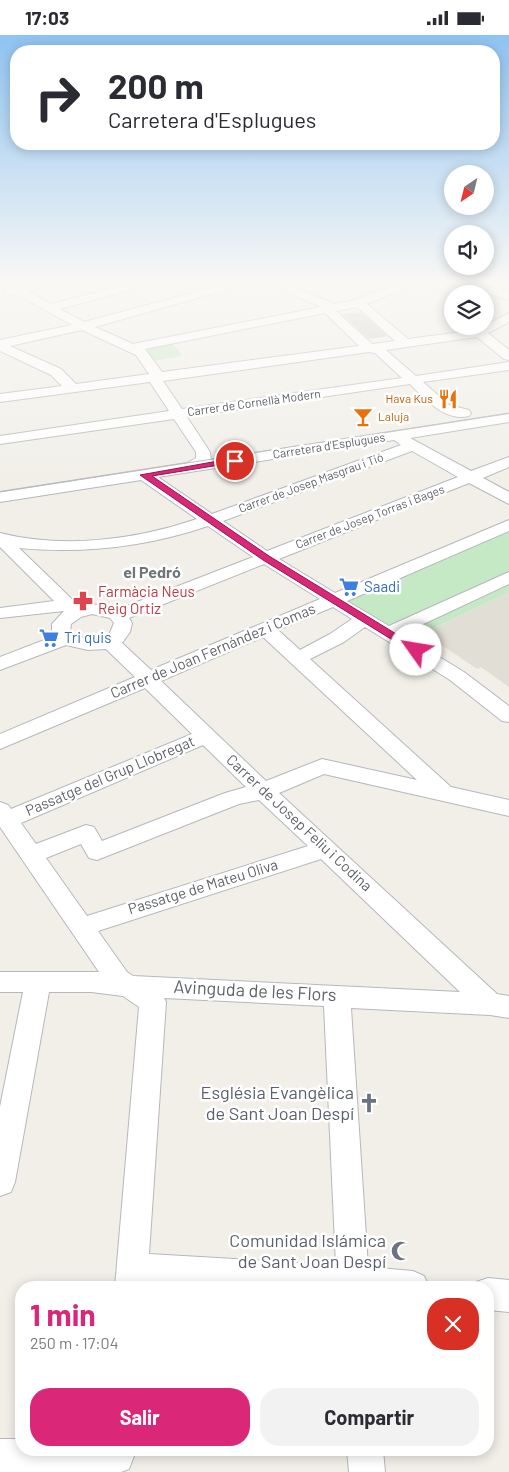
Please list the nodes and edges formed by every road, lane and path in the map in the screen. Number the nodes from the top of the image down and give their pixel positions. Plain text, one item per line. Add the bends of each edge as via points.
1 (13, 351) edge
2 (136, 351) edge
3 (347, 351) edge
4 (380, 351) edge
5 (509, 366) edge
6 (156, 378) junction
7 (412, 380) junction
8 (78, 388) junction
9 (0, 398) edge
10 (509, 406) edge
11 (464, 413) junction
12 (178, 414) junction
13 (509, 418) edge
14 (396, 435) junction
15 (0, 440) edge
16 (411, 446) junction
17 (203, 452) junction
18 (509, 462) edge
19 (188, 468) junction
20 (144, 475) junction
21 (469, 478) junction
22 (0, 484) edge
23 (0, 497) edge
24 (509, 499) edge
25 (210, 520) junction
26 (509, 525) edge
27 (2, 539) edge
28 (266, 558) junction
29 (509, 577) edge
30 (336, 599) junction
31 (70, 609) junction
32 (0, 613) edge
33 (118, 616) junction
34 (366, 618) junction
35 (266, 629) junction
36 (388, 633) junction
37 (65, 639) junction
38 (110, 641) junction
39 (298, 658) junction
40 (0, 664) edge
41 (148, 679) junction
42 (509, 716) edge
43 (206, 736) junction
44 (0, 742) edge
45 (264, 791) junction
46 (444, 793) junction
47 (509, 809) edge
48 (7, 813) edge
49 (326, 849) junction
50 (32, 855) junction
51 (82, 927) junction
52 (0, 982) edge
53 (38, 983) junction
54 (132, 986) junction
55 (336, 996) junction
56 (499, 1006) edge
57 (8, 1097) edge
58 (0, 1182) edge
59 (132, 1279) edge
60 (206, 1281) edge
61 (353, 1281) edge
62 (494, 1295) edge
63 (509, 1296) edge
64 (366, 1456) edge
65 (0, 1457) edge
66 (116, 1459) edge
67 (367, 1472) edge

1 - 8 street via 56,372 68,386
2 - 6 street via 143,355
3 - 6 street
4 - 7 street
5 - 7 street, Carrer de Cornellà Modern
6 - 8 street
6 - 12 street
7 - 11 street via 446,410
7 - 12 street, Carrer de Cornellà Modern
8 - 9 street
10 - 11 street, Carretera d'Esplugues
11 - 17 street, Carretera d'Esplugues
12 - 15 street, Carrer de Cornellà Modern
12 - 17 street
13 - 14 street, Carretera d'Esplugues
14 - 16 street
14 - 19 street, Carretera d'Esplugues
16 - 21 street
16 - 25 street, Carrer de Josep Masgrau i Tió
17 - 19 street via 204,459
17 - 22 street, Carretera d'Esplugues
18 - 21 street, Carrer de Josep Torras i Bages
19 - 20 street, Carretera d'Esplugues
20 - 23 street, Carretera d'Esplugues
20 - 25 street
21 - 24 street
21 - 28 street, Carrer de Josep Torras i Bages
25 - 27 street, Carrer de Josep Masgrau i Tió via 163,535 117,543 42,545
25 - 28 street
26 - 30 street, Carrer de Joan Fernández i Comas
27 - 31 street
28 - 30 street
28 - 33 street, Carrer de Josep Torras i Bages
29 - 36 street
30 - 34 street
30 - 35 street, Carrer de Joan Fernández i Comas
31 - 32 street
31 - 33 street via 102,609
31 - 37 street via 60,626 61,636
33 - 38 street via 123,628
34 - 36 street
34 - 39 street via 337,638
35 - 39 street
35 - 41 street, Carrer de Joan Fernández i Comas
36 - 42 street via 457,676
37 - 38 street via 82,645
37 - 40 street
38 - 41 street, Carrer de Josep Feliu i Codina
39 - 46 street
41 - 43 street, Carrer de Josep Feliu i Codina
41 - 44 street, Carrer de Joan Fernández i Comas
43 - 45 street, Carrer de Josep Feliu i Codina
43 - 48 street, Passatge del Grup Llobregat
45 - 46 street via 322,766
45 - 49 street, Carrer de Josep Feliu i Codina
45 - 50 street via 233,798 97,852 86,833
46 - 47 street
48 - 50 street
49 - 51 street, Passatge de Mateu Oliva
49 - 56 street, Carrer de Josep Feliu i Codina
50 - 51 street
51 - 54 street via 118,979
52 - 53 street, Avinguda de les Flors
53 - 54 street, Avinguda de les Flors via 91,982
53 - 57 street
54 - 55 street, Avinguda de les Flors
54 - 59 street via 153,1002
55 - 56 street, Avinguda de les Flors
55 - 61 street
57 - 58 street
59 - 60 street
62 - 63 street
64 - 67 street
65 - 66 street

